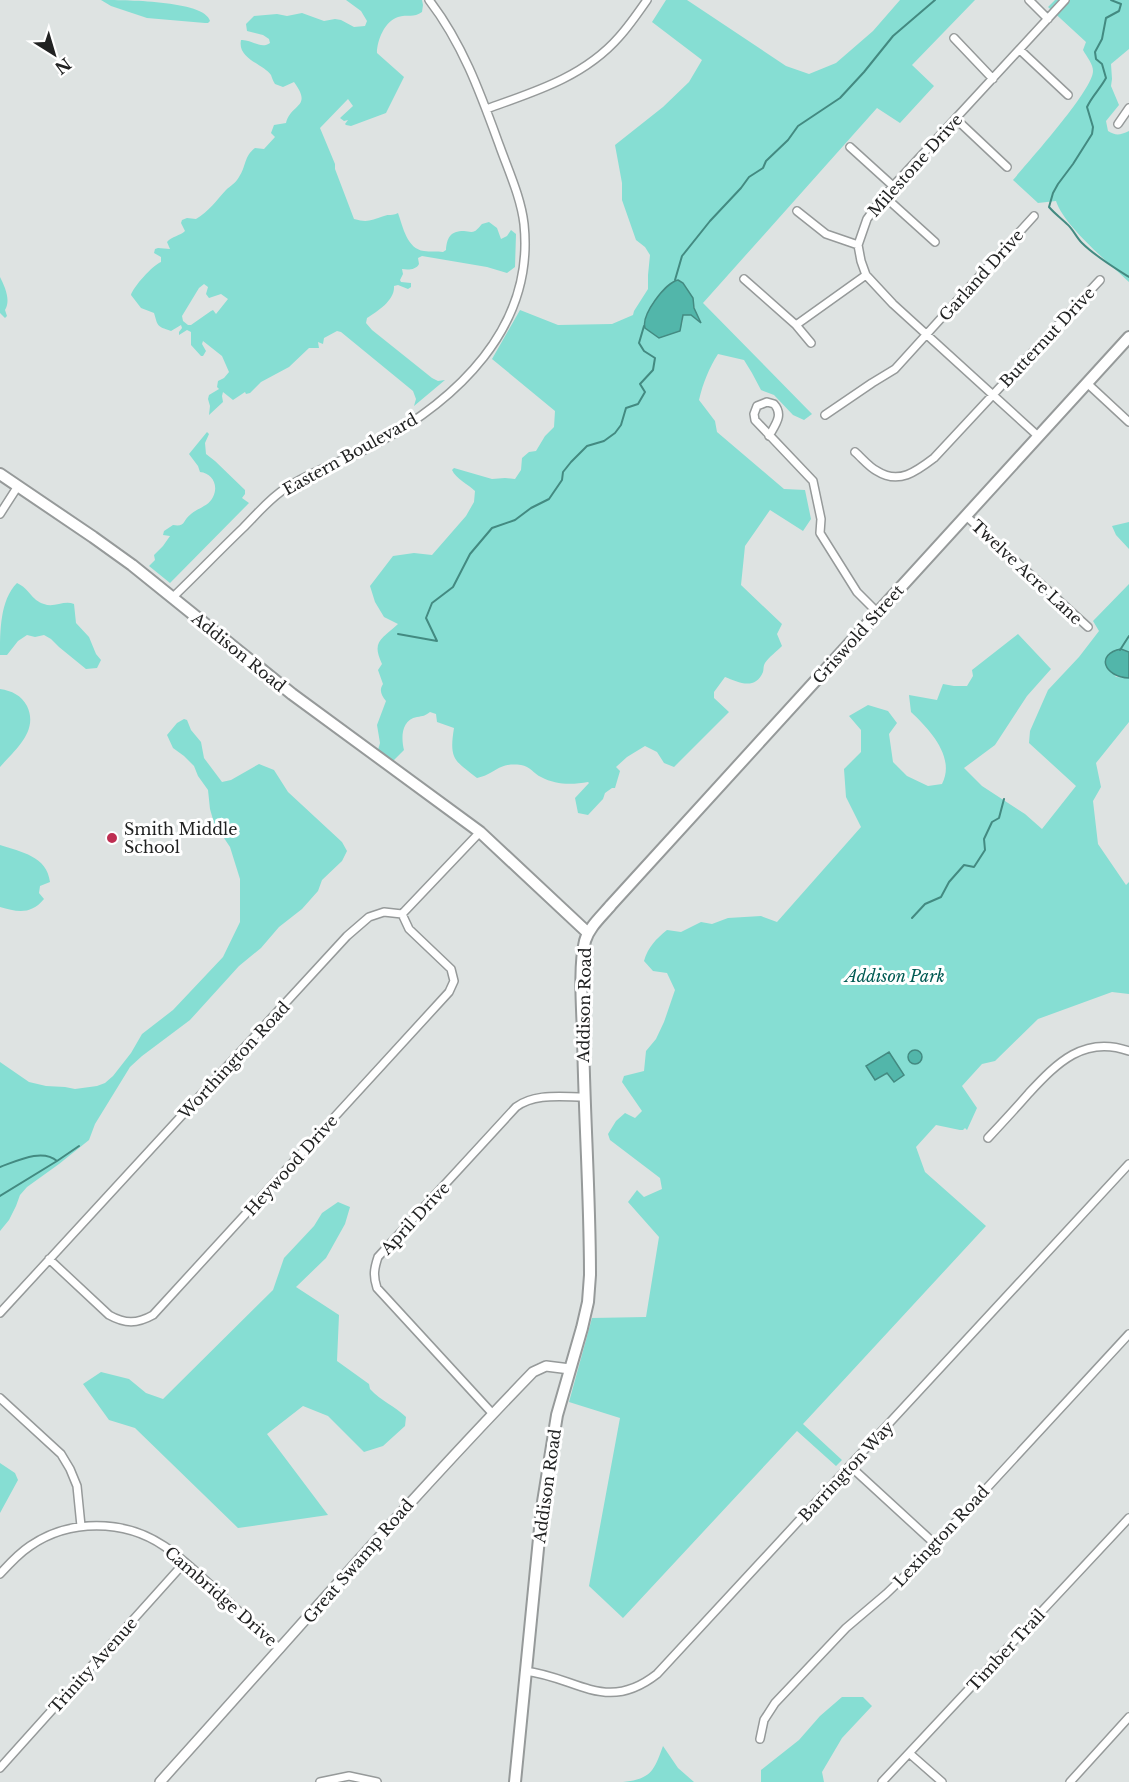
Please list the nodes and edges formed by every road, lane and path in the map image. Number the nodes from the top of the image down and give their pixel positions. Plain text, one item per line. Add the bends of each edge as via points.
1 (429, 0) edge
2 (647, 0) edge
3 (1029, 0) edge
4 (1065, 0) edge
5 (1048, 19) junction
6 (954, 38) dead end
7 (1020, 50) junction
8 (993, 79) junction
9 (1068, 95) dead end
10 (1129, 108) edge
11 (486, 109) junction
12 (956, 119) junction
13 (1118, 124) dead end
14 (850, 147) dead end
15 (1007, 167) dead end
16 (893, 186) junction
17 (884, 196) junction
18 (797, 211) dead end
19 (1034, 216) dead end
20 (935, 242) dead end
21 (858, 245) junction
22 (866, 275) junction
23 (744, 279) dead end
24 (1100, 280) dead end
25 (796, 325) junction
26 (927, 335) junction
27 (1129, 337) edge
28 (811, 343) dead end
29 (1088, 384) junction
30 (993, 394) junction
31 (825, 415) dead end
32 (1129, 422) edge
33 (1038, 435) junction
34 (769, 436) junction
35 (855, 452) dead end
36 (0, 474) edge
37 (18, 486) junction
38 (0, 514) edge
39 (966, 516) junction
40 (172, 598) junction
41 (878, 612) junction
42 (1088, 627) dead end
43 (480, 832) junction
44 (402, 914) junction
45 (588, 933) junction
46 (1129, 1052) edge
47 (584, 1097) junction
48 (988, 1138) dead end
49 (1129, 1164) edge
50 (49, 1259) junction
51 (0, 1313) edge
52 (1129, 1334) edge
53 (570, 1369) junction
54 (0, 1398) edge
55 (492, 1413) junction
56 (850, 1466) junction
57 (1129, 1518) edge
58 (81, 1526) junction
59 (935, 1544) junction
60 (185, 1562) junction
61 (0, 1575) edge
62 (280, 1649) junction
63 (525, 1671) junction
64 (1129, 1717) edge
65 (760, 1739) dead end
66 (909, 1753) junction
67 (0, 1768) edge
68 (160, 1782) edge
69 (320, 1782) edge
70 (377, 1782) edge
71 (515, 1782) edge
72 (882, 1782) edge
73 (942, 1782) edge
74 (1070, 1782) edge

1 - 11 street, Eastern Boulevard via 456,39
2 - 11 street via 619,38 585,67 551,85
3 - 5 street
4 - 5 street, Milestone Drive
5 - 7 street, Milestone Drive
6 - 8 street
7 - 8 street, Milestone Drive
7 - 9 street
8 - 12 street, Milestone Drive
10 - 13 street
11 - 40 street, Eastern Boulevard via 524,223 519,289 493,347 464,379 412,421 372,446 285,489
12 - 15 street
12 - 16 street, Milestone Drive
14 - 16 street
16 - 17 street, Milestone Drive
17 - 20 street
17 - 21 street, Milestone Drive via 867,219
18 - 21 street via 826,234
19 - 26 street, Garland Drive
21 - 22 street
22 - 25 street
22 - 26 street
23 - 25 street
24 - 30 street, Butternut Drive
25 - 28 street
26 - 30 street
26 - 31 street, Garland Drive via 895,369
27 - 29 main road, Griswold Street
29 - 32 street
29 - 33 main road, Griswold Street
30 - 33 street
30 - 35 street, Butternut Drive via 934,458 915,472 902,477 877,472
33 - 39 main road, Griswold Street
34 - 34 street via 779,413 774,404 767,402 758,406 754,414 756,423
34 - 41 street via 813,481 820,533 857,592
36 - 37 main road, Addison Road
37 - 38 street
37 - 40 main road, Addison Road
39 - 41 main road, Griswold Street
39 - 42 street, Twelve Acre Lane
40 - 43 main road, Addison Road via 343,733
41 - 45 main road, Griswold Street
43 - 44 street
43 - 45 main road, Addison Road
44 - 50 street, Worthington Road via 384,912 369,917 347,936
44 - 50 street, Heywood Drive via 410,929 451,969 454,981 449,992 153,1314 143,1321 121,1321
45 - 47 main road, Addison Road via 582,979
46 - 48 street via 1098,1047 1067,1057
47 - 53 main road, Addison Road via 590,1275 588,1302
47 - 55 street, April Drive via 536,1097 516,1107 378,1257 374,1267 377,1288
49 - 56 street, Barrington Way
50 - 51 street, Worthington Road
52 - 59 street, Lexington Road
53 - 55 street, Great Swamp Road via 550,1365 537,1369
53 - 63 main road, Addison Road via 557,1415 542,1508
54 - 58 street via 61,1454 76,1486
55 - 62 street, Great Swamp Road
56 - 59 street
56 - 63 street, Barrington Way via 664,1668 643,1684 627,1691 602,1692
57 - 66 street, Timber Trail
58 - 60 street, Cambridge Drive via 121,1528 141,1534
58 - 61 street, Cambridge Drive via 30,1545
59 - 65 street, Lexington Road via 846,1628 775,1703 764,1720
60 - 62 street, Cambridge Drive
60 - 67 street, Trinity Avenue
62 - 68 street, Great Swamp Road
63 - 71 main road, Addison Road
64 - 74 street
66 - 72 street, Timber Trail
66 - 73 street
69 - 70 street via 349,1776

